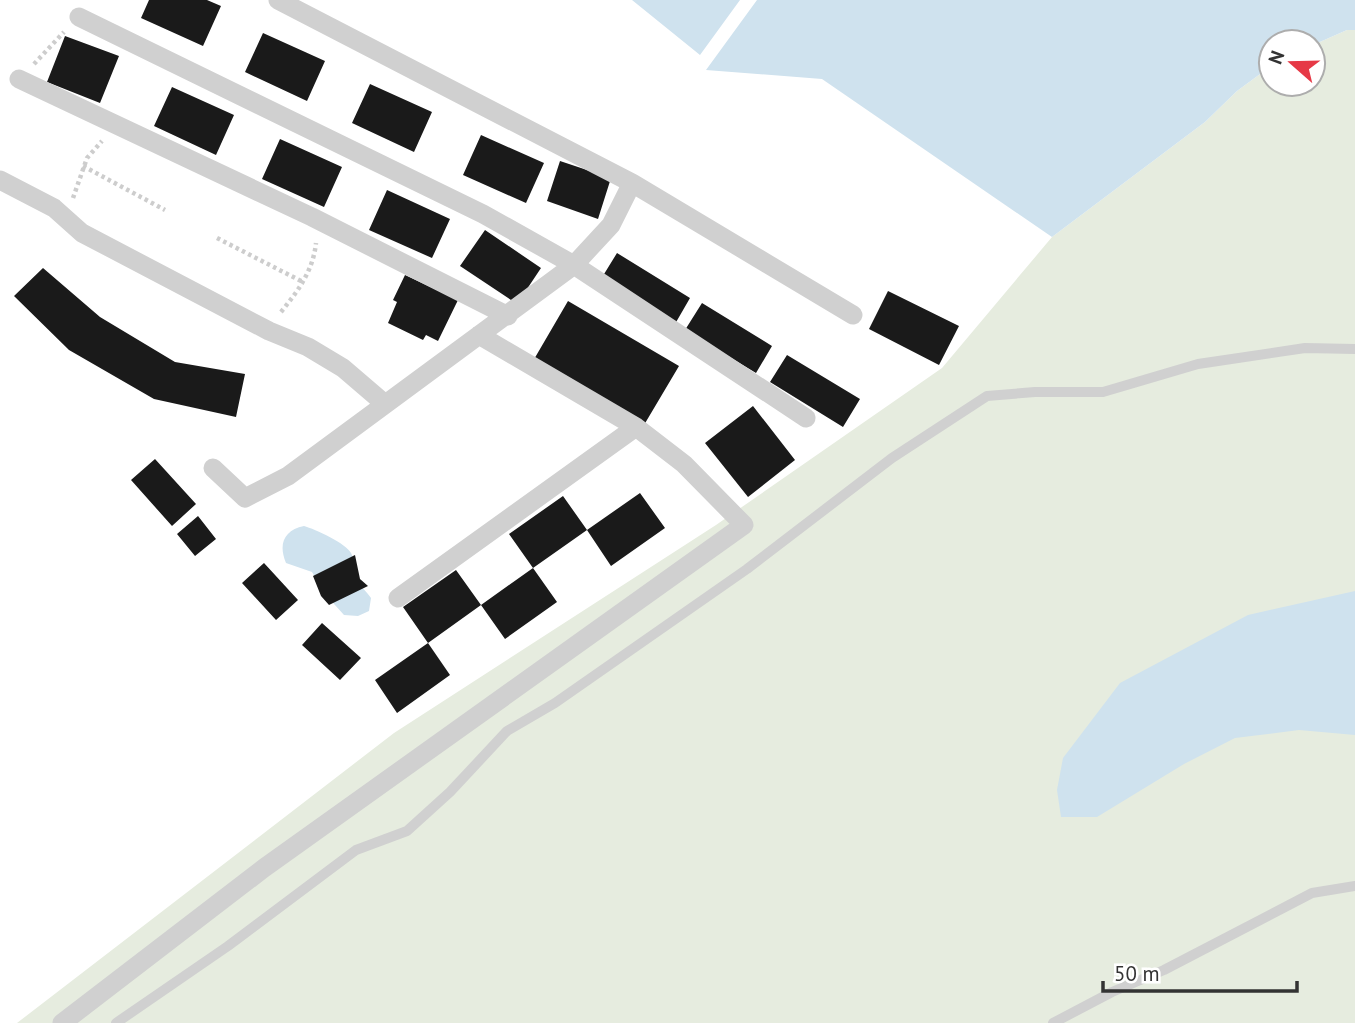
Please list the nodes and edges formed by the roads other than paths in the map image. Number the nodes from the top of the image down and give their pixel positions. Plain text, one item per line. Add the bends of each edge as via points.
1 (278, 0) edge
2 (79, 17) road end
3 (19, 79) road end
4 (0, 180) edge
5 (632, 183) junction
6 (574, 265) junction
7 (853, 315) dead end
8 (508, 316) junction
9 (479, 335) junction
10 (1355, 349) edge
11 (385, 404) junction
12 (806, 418) dead end
13 (635, 428) junction
14 (213, 468) dead end
15 (398, 598) dead end
16 (1355, 887) edge
17 (62, 1023) edge
18 (116, 1023) edge
19 (1053, 1023) edge

1 - 5 street
2 - 6 street via 483,214
3 - 8 street
4 - 11 street via 54,208 82,233 320,354
5 - 6 street via 611,225
5 - 7 street
6 - 8 street
6 - 12 street
8 - 9 street
9 - 11 street
9 - 13 street
10 - 18 lane via 1305,348 1198,364 1103,392 987,396 891,458 747,569 555,704 507,731 407,831 356,850
11 - 14 street via 288,476 245,498
13 - 15 street
13 - 17 street via 684,464 744,525 264,868
16 - 19 lane via 1312,893

